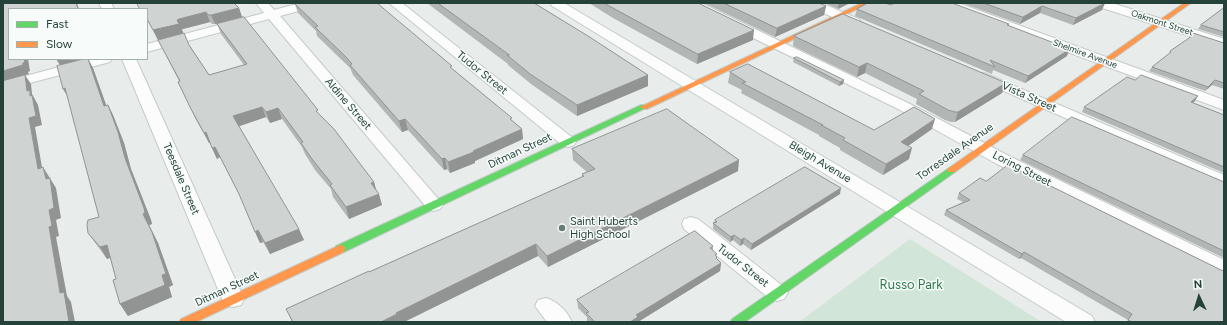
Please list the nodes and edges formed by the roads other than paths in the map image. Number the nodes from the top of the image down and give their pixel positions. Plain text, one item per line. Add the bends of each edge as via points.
1 (314, 3) edge
2 (396, 3) edge
3 (556, 3) edge
4 (692, 3) edge
5 (811, 3) edge
6 (867, 3) edge
7 (947, 3) edge
8 (1100, 3) edge
9 (1188, 3) edge
10 (266, 9) edge
11 (840, 15) junction
12 (1159, 22) junction
13 (869, 28) edge
14 (1224, 43) edge
15 (778, 45) junction
16 (148, 48) edge
17 (101, 60) edge
18 (129, 60) edge
19 (1104, 61) junction
20 (974, 73) edge
21 (692, 85) junction
22 (3, 86) edge
23 (1046, 104) junction
24 (1224, 105) edge
25 (568, 142) junction
26 (982, 148) junction
27 (1224, 182) edge
28 (434, 205) junction
29 (896, 208) junction
30 (690, 224) dead end
31 (1224, 269) edge
32 (777, 293) junction
33 (234, 299) junction
34 (546, 306) dead end
35 (184, 322) edge
36 (561, 322) edge
37 (736, 322) edge
38 (1084, 322) edge

1 - 10 street
2 - 25 street, Tudor Street
3 - 21 street, Bleigh Avenue
4 - 15 street, Loring Street
5 - 11 street
6 - 11 street, Ditman Street
7 - 19 street, Shelmire Avenue
8 - 12 street, Oakmont Street
9 - 12 street, Torresdale Avenue
10 - 16 street
10 - 28 street, Aldine Street
11 - 13 street
11 - 15 street, Ditman Street
12 - 14 street, Oakmont Street
12 - 19 street, Torresdale Avenue
15 - 21 street, Ditman Street
15 - 26 street, Loring Street
17 - 22 street
18 - 33 street, Teesdale Street
19 - 23 street, Torresdale Avenue
19 - 24 street, Shelmire Avenue
20 - 23 street, Vista Street
21 - 25 street, Ditman Street
21 - 29 street, Bleigh Avenue
23 - 26 street, Torresdale Avenue
23 - 27 street, Vista Street
25 - 28 street, Ditman Street
26 - 29 street, Torresdale Avenue
26 - 31 street, Loring Street
28 - 33 street, Ditman Street
29 - 32 street, Torresdale Avenue
29 - 38 street, Bleigh Avenue
30 - 32 street, Tudor Street
32 - 37 street, Torresdale Avenue
33 - 35 street, Ditman Street
34 - 36 street

